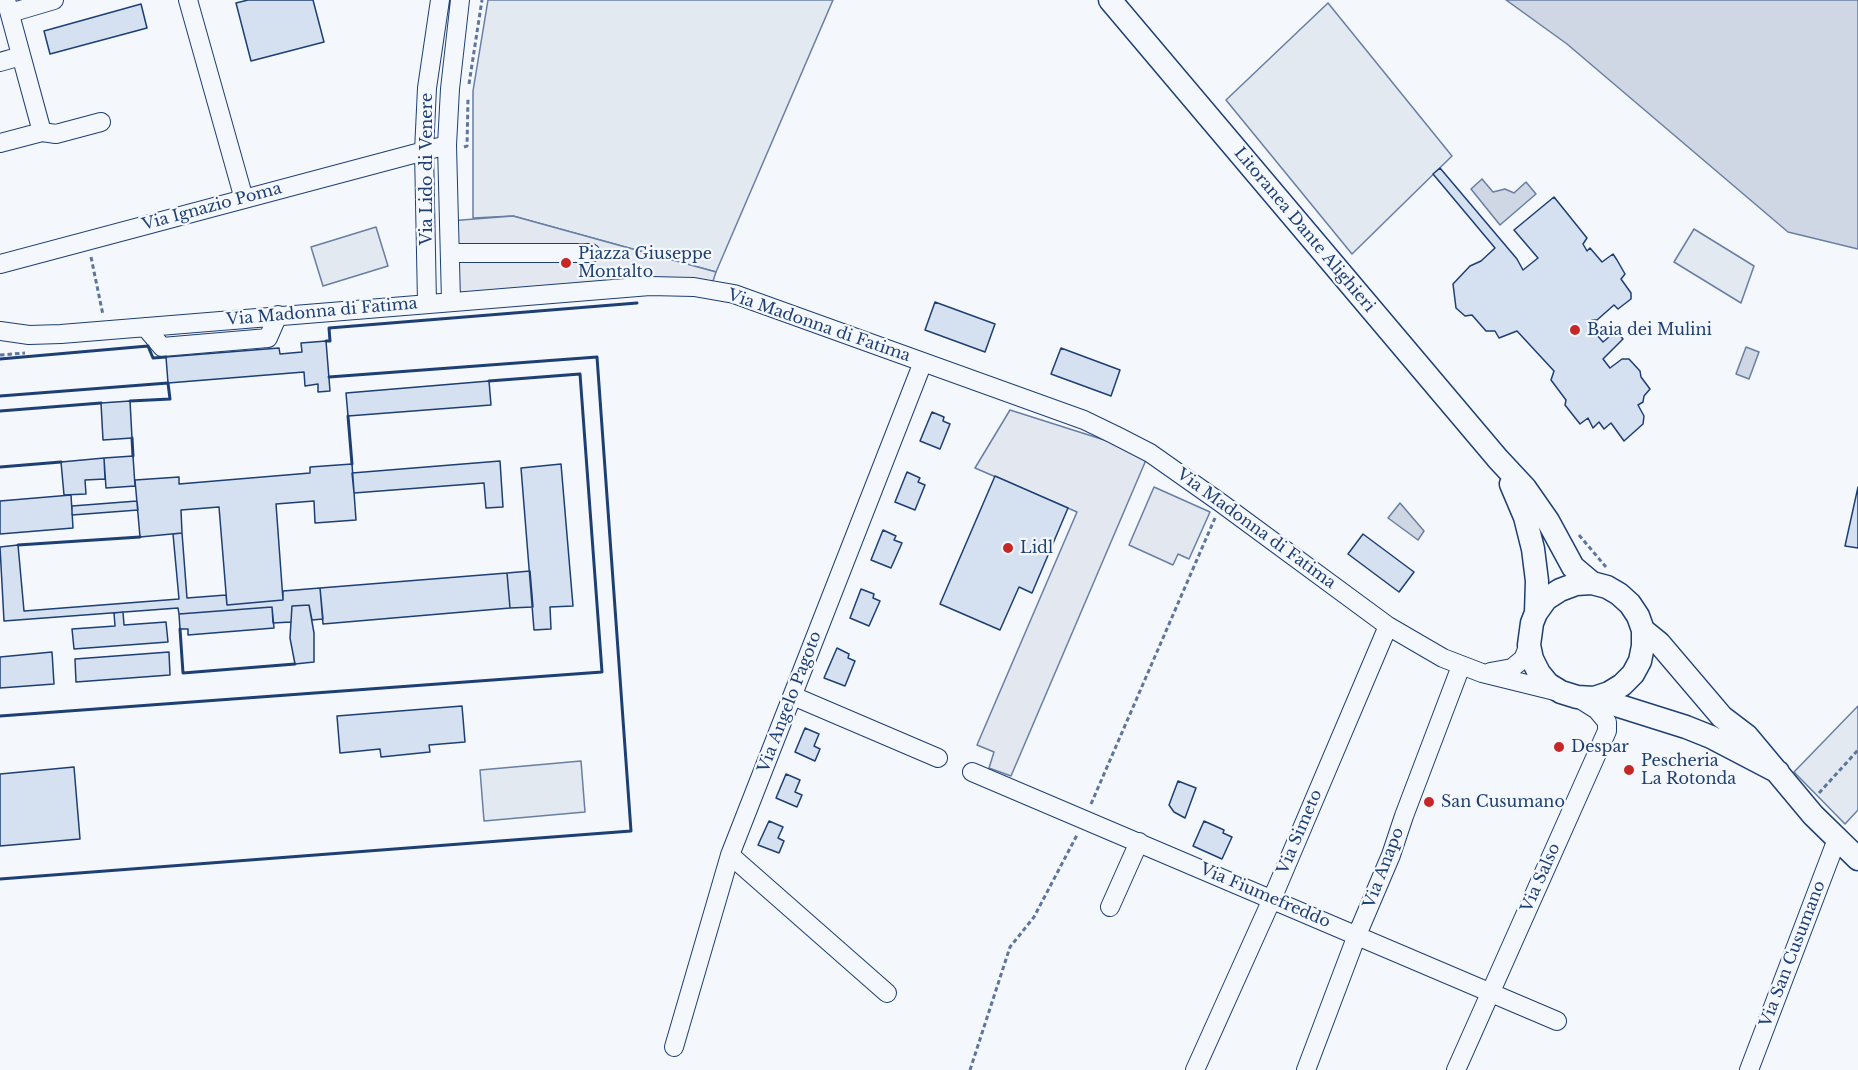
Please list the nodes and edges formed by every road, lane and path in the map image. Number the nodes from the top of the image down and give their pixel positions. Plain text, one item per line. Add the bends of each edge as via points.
1 (54, 0) edge
2 (188, 0) edge
3 (440, 0) edge
4 (460, 0) edge
5 (1110, 0) edge
6 (7, 14) edge
7 (21, 56) junction
8 (0, 62) edge
9 (101, 122) dead end
10 (42, 132) junction
11 (0, 143) edge
12 (447, 145) junction
13 (424, 151) junction
14 (244, 199) junction
15 (450, 253) junction
16 (591, 253) dead end
17 (0, 264) edge
18 (451, 302) junction
19 (427, 303) junction
20 (0, 332) edge
21 (923, 362) junction
22 (1498, 459) junction
23 (1221, 503) junction
24 (1592, 583) junction
25 (1536, 613) junction
26 (1388, 626) junction
27 (1643, 630) junction
28 (1529, 645) junction
29 (1461, 666) junction
30 (1482, 673) junction
31 (793, 696) junction
32 (1577, 696) junction
33 (1858, 750) edge
34 (938, 758) dead end
35 (972, 772) dead end
36 (1778, 772) junction
37 (1806, 806) junction
38 (1085, 820) junction
39 (1837, 839) junction
40 (1139, 843) junction
41 (730, 855) junction
42 (1858, 859) edge
43 (1272, 899) junction
44 (1110, 907) dead end
45 (1357, 935) junction
46 (1490, 992) junction
47 (886, 993) dead end
48 (1557, 1021) dead end
49 (674, 1047) dead end
50 (970, 1070) edge
51 (1195, 1070) edge
52 (1306, 1070) edge
53 (1455, 1070) edge
54 (1749, 1070) edge

1 - 6 street
2 - 14 street
3 - 13 street, Via Lido di Venere via 427,88
4 - 12 street, Via Lido di Venere
5 - 22 main road, Litoranea Dante Alighieri
6 - 7 street
7 - 8 street
7 - 10 street
9 - 10 street via 56,134
10 - 11 street
12 - 13 street, Via Ignazio Poma
12 - 15 street, Via Lido di Venere
13 - 14 street, Via Ignazio Poma
13 - 19 street, Via Lido di Venere
14 - 17 street, Via Ignazio Poma
15 - 16 street
15 - 18 street, Via Lido di Venere
18 - 19 street, Via Madonna di Fatima
18 - 21 street, Via Madonna di Fatima via 650,286 694,287 734,294
19 - 20 street, Via Madonna di Fatima via 61,334
21 - 23 street, Via Madonna di Fatima via 1084,420 1145,450
21 - 31 street, Via Angelo Pagoto
22 - 24 main road via 1548,520 1573,567
22 - 25 main road via 1525,518 1533,549
23 - 26 street, Via Madonna di Fatima
23 - 38 path
24 - 25 main road via 1560,590 1546,599
24 - 27 main road via 1619,594 1630,604
25 - 28 main road
26 - 29 street, Via Madonna di Fatima
26 - 43 street, Via Simeto
27 - 32 main road via 1642,653 1633,674 1622,685 1609,693
27 - 36 main road
28 - 30 street via 1523,659 1512,668
28 - 32 main road via 1532,659 1548,684
29 - 30 street, Via Madonna di Fatima
29 - 45 street, Via Anapo
30 - 32 street, Via Madonna di Fatima
31 - 34 street
31 - 41 street, Via Angelo Pagoto
32 - 36 main road via 1702,734
32 - 46 street, Via Salso via 1597,710 1607,722 1607,731
33 - 37 path
35 - 38 street, Via Fiumefreddo
36 - 37 main road
37 - 39 main road
38 - 40 street, Via Fiumefreddo
38 - 50 path via 1034,917 1010,947
39 - 42 main road
39 - 54 street, Via San Cusumano
40 - 43 street, Via Fiumefreddo
40 - 44 street
41 - 47 street
41 - 49 street, Via Angelo Pagoto
43 - 45 street, Via Fiumefreddo
43 - 51 street, Via Simeto
45 - 46 street, Via Fiumefreddo
45 - 52 street, Via Anapo
46 - 48 street, Via Fiumefreddo
46 - 53 street, Via Salso

